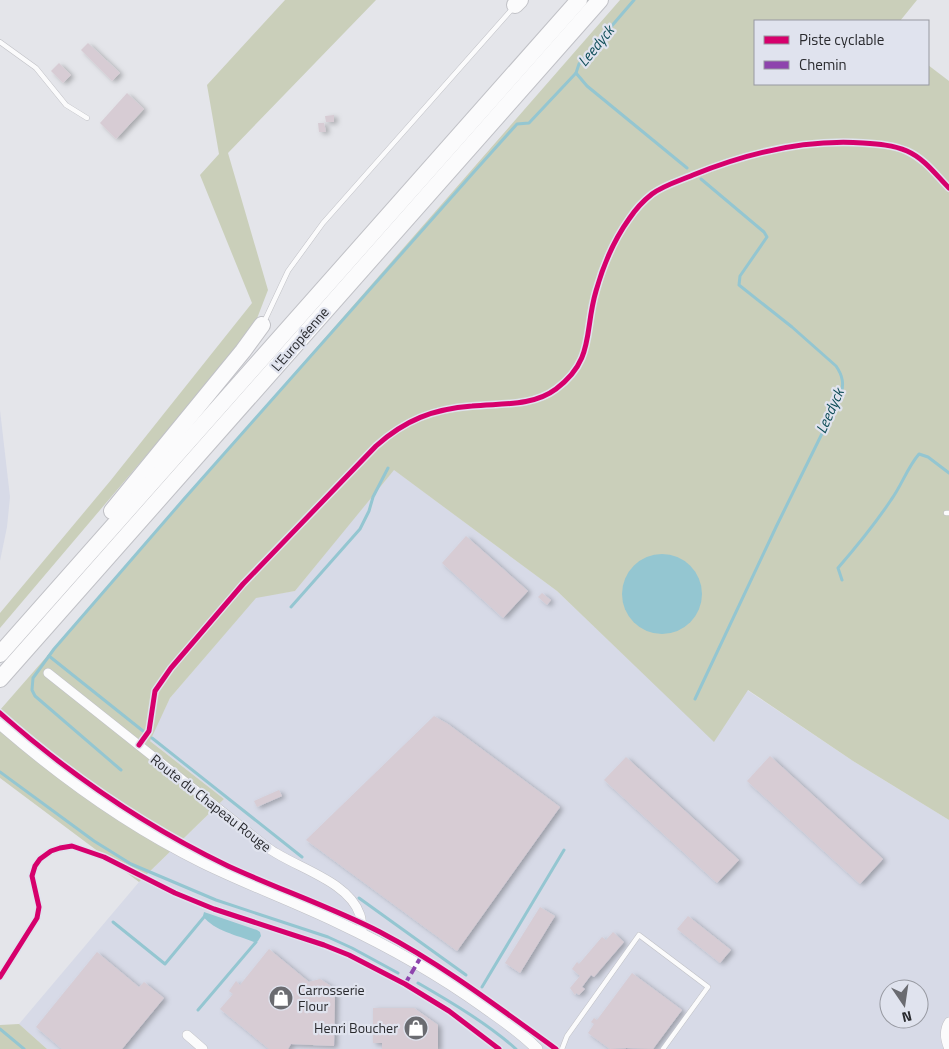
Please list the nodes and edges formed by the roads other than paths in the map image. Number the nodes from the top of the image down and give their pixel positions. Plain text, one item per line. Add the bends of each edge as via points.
1 (579, 0) edge
2 (600, 0) edge
3 (517, 2) edge
4 (0, 42) edge
5 (87, 118) dead end
6 (262, 325) joint
7 (0, 646) edge
8 (0, 654) edge
9 (48, 673) dead end
10 (0, 678) edge
11 (1, 725) edge
12 (362, 934) junction
13 (949, 1022) edge
14 (514, 1029) junction
15 (187, 1035) dead end
16 (203, 1049) edge
17 (530, 1049) edge
18 (537, 1049) edge
19 (562, 1049) edge
20 (663, 1049) edge
21 (949, 1049) edge

1 - 8 highway, L'Européenne
2 - 10 highway, L'Européenne
3 - 6 lane via 323,223 288,271
4 - 5 lane via 36,68 66,105
6 - 7 highway
9 - 12 street, Route du Chapeau Rouge via 268,848 342,889 360,914
11 - 12 street via 65,777 162,840 228,875
12 - 14 street via 449,983
13 - 21 street via 945,1034
14 - 17 street
14 - 18 street
15 - 16 street
19 - 20 lane via 567,1036 639,935 708,987

